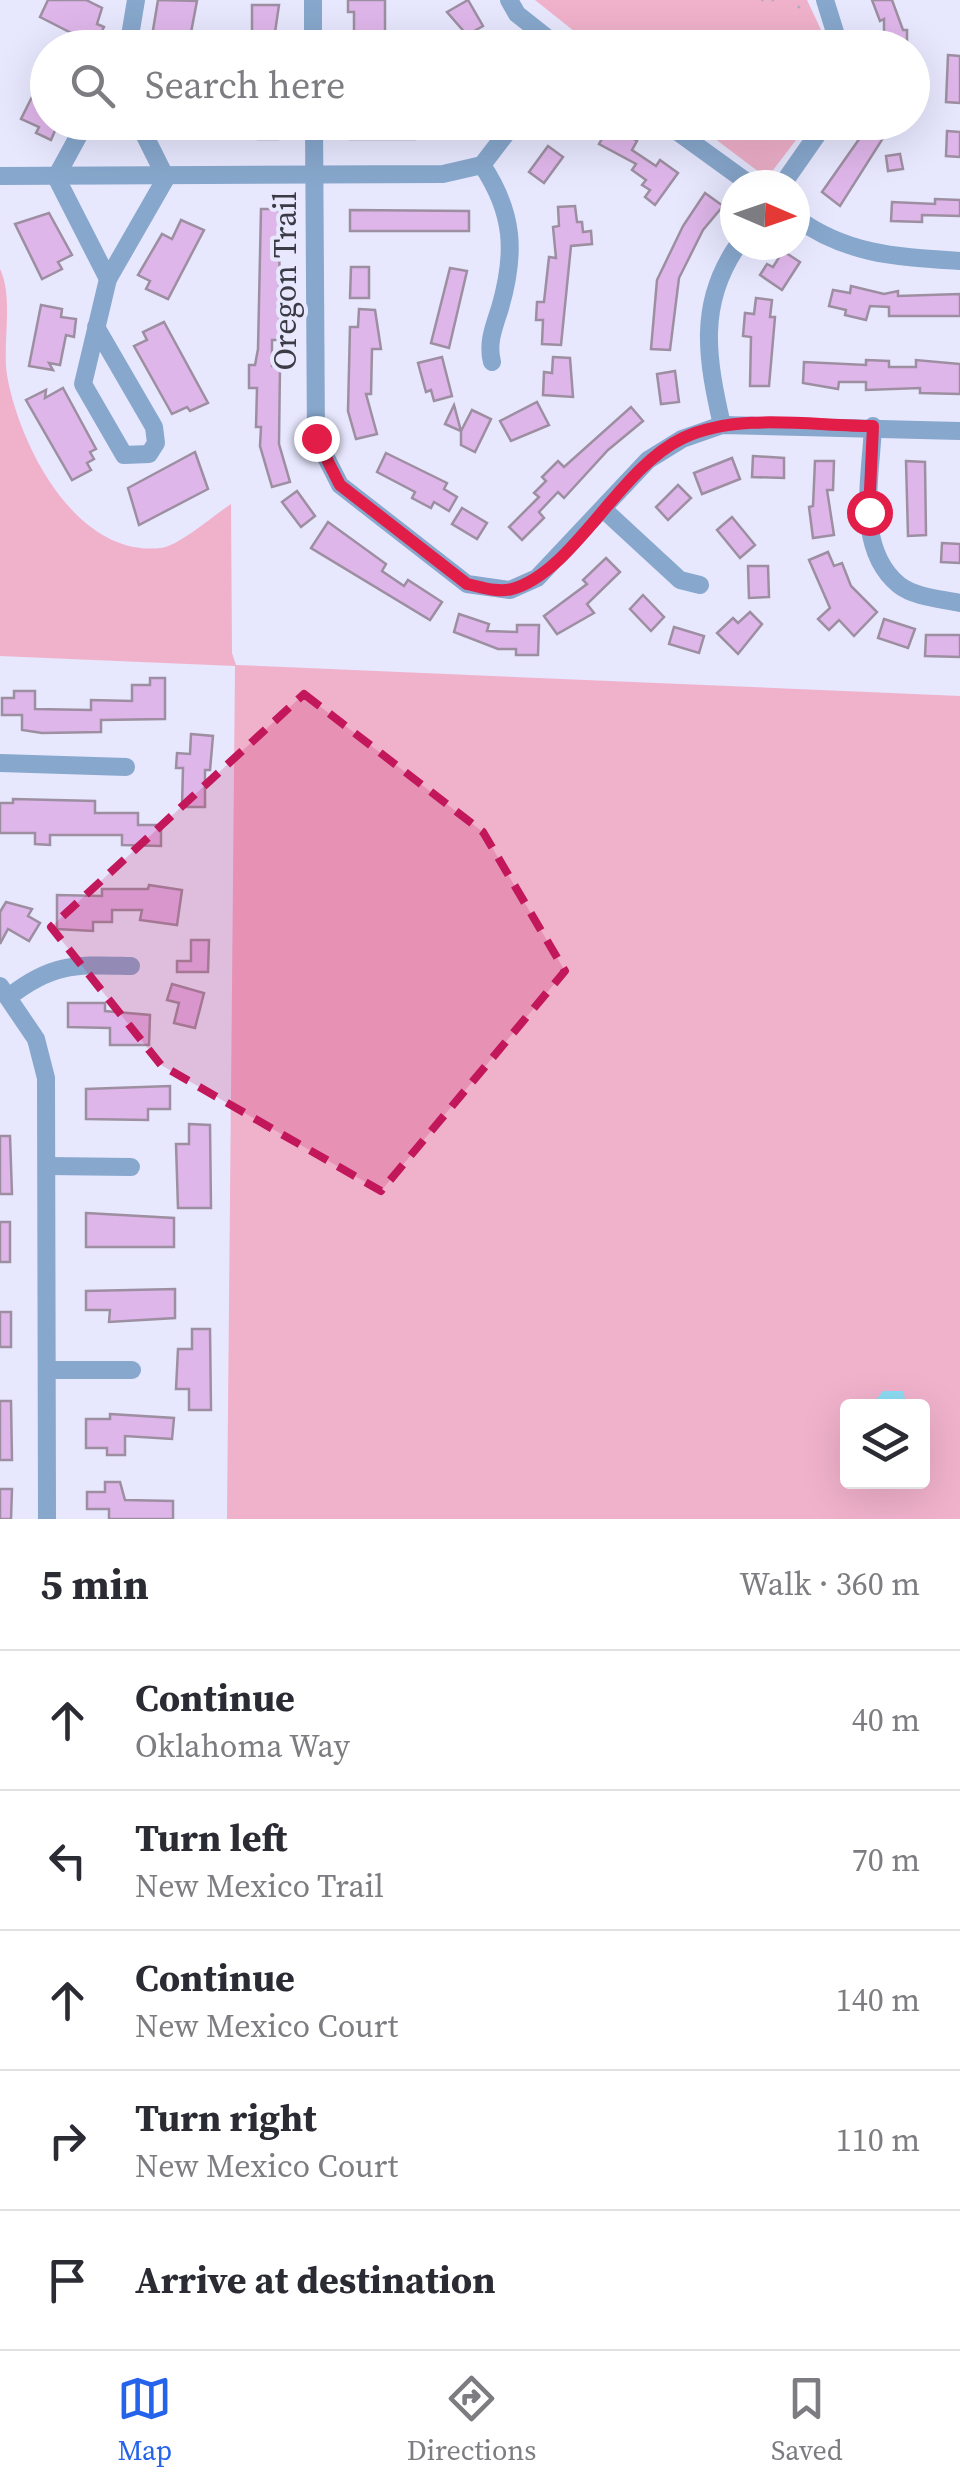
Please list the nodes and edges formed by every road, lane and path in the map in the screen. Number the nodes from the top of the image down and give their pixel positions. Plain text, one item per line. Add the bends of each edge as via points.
1 (136, 0) edge
2 (312, 0) edge
3 (509, 0) edge
4 (760, 0) edge
5 (777, 0) edge
6 (806, 0) edge
7 (825, 0) edge
8 (798, 8) dead end
9 (131, 30) edge
10 (313, 30) edge
11 (537, 30) edge
12 (834, 30) edge
13 (76, 140) edge
14 (147, 140) edge
15 (314, 140) edge
16 (501, 140) edge
17 (689, 140) edge
18 (813, 140) edge
19 (482, 164) junction
20 (730, 170) edge
21 (792, 170) edge
22 (0, 176) edge
23 (314, 176) junction
24 (56, 178) junction
25 (166, 178) junction
26 (810, 226) edge
27 (730, 260) edge
28 (960, 261) edge
29 (108, 278) junction
30 (96, 327) junction
31 (492, 362) dead end
32 (722, 425) junction
33 (873, 426) junction
34 (960, 430) edge
35 (603, 509) junction
36 (700, 585) dead end
37 (960, 603) edge
38 (0, 764) edge
39 (126, 767) dead end
40 (131, 966) dead end
41 (5, 991) edge
42 (48, 1166) junction
43 (131, 1167) dead end
44 (47, 1370) junction
45 (132, 1370) dead end
46 (48, 1519) edge

1 - 9 street
2 - 10 street
3 - 11 street
4 - 5 path
6 - 8 path
7 - 12 street
13 - 24 street
14 - 25 street
15 - 23 street, Oregon Trail
16 - 19 street
17 - 20 street
18 - 21 street
19 - 23 street via 443,174
19 - 31 street via 500,193 512,235 510,271 488,348
22 - 24 street
23 - 25 street
23 - 35 street, Oregon Trail via 316,438 340,485 467,584 489,590 538,578
24 - 25 street
24 - 29 street
25 - 29 street
26 - 28 street via 846,248
27 - 32 street via 706,320 706,354
29 - 30 street
30 - 30 street via 83,384 124,454 149,454 154,428
32 - 33 street
32 - 35 street via 648,460
33 - 34 street
33 - 37 street via 870,539 881,562 900,587
35 - 36 street via 680,580
38 - 39 street
40 - 41 street via 67,965
41 - 42 street via 36,1039 46,1078
42 - 43 street
42 - 44 street
44 - 45 street
44 - 46 street

